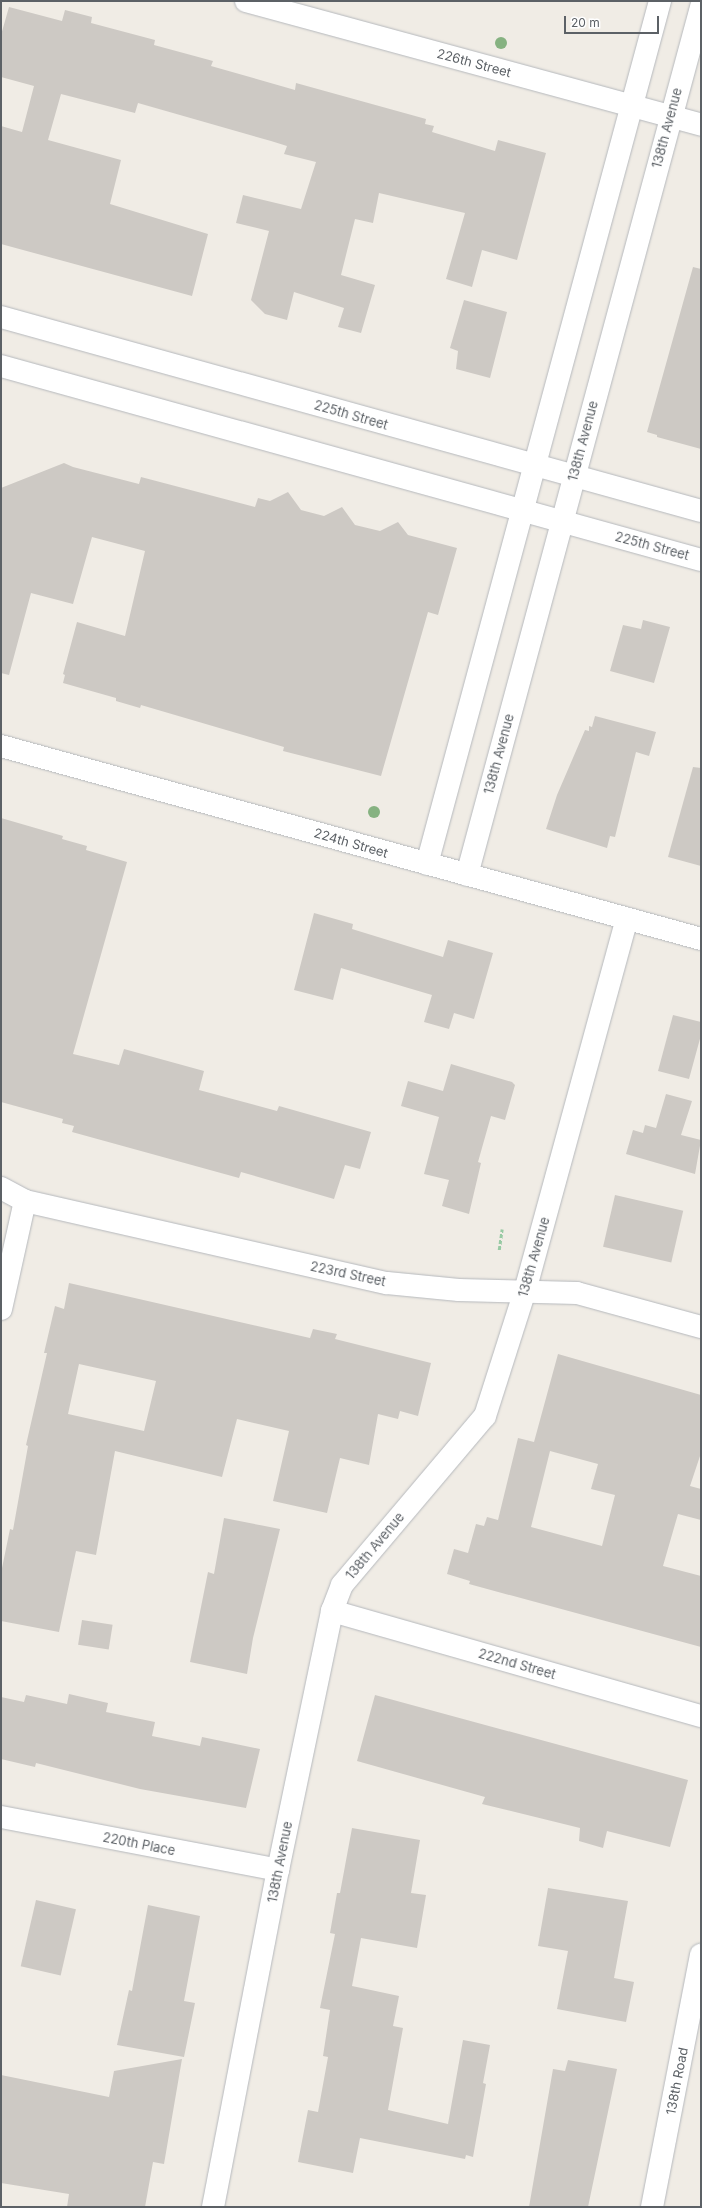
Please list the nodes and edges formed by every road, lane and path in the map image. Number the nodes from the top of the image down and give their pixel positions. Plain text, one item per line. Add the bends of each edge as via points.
1 (246, 1) edge
2 (660, 1) edge
3 (701, 7) edge
4 (632, 106) junction
5 (670, 116) junction
6 (701, 125) edge
7 (1, 317) edge
8 (1, 366) edge
9 (534, 466) junction
10 (574, 475) junction
11 (522, 511) junction
12 (701, 511) edge
13 (562, 522) junction
14 (701, 560) edge
15 (1, 746) edge
16 (427, 864) junction
17 (467, 875) junction
18 (627, 919) junction
19 (701, 939) edge
20 (1, 1188) edge
21 (25, 1201) junction
22 (502, 1229) dead end
23 (500, 1250) dead end
24 (525, 1291) junction
25 (1, 1309) edge
26 (701, 1327) edge
27 (332, 1611) junction
28 (701, 1716) edge
29 (1, 1817) edge
30 (278, 1870) junction
31 (701, 1955) edge
32 (213, 2207) edge
33 (652, 2207) edge

1 - 4 street, 226th Street
2 - 4 street
3 - 5 street, 138th Avenue
4 - 5 street, 226th Street
4 - 9 street
5 - 6 street, 226th Street
5 - 10 street, 138th Avenue
7 - 9 street, 225th Street
8 - 11 street, 225th Street
9 - 10 street, 225th Street
9 - 11 street
10 - 12 street, 225th Street
10 - 13 street, 138th Avenue
11 - 13 street, 225th Street
11 - 16 street
13 - 14 street, 225th Street
13 - 17 street, 138th Avenue
15 - 16 street, 224th Street
16 - 17 street, 224th Street
17 - 18 street, 224th Street
18 - 19 street, 224th Street
18 - 24 street, 138th Avenue
20 - 21 street, 223rd Street
21 - 24 street, 223rd Street via 387,1283 459,1290
21 - 25 street
22 - 23 path
24 - 26 street, 223rd Street via 578,1293
24 - 27 street, 138th Avenue via 485,1416 342,1585
27 - 28 street, 222nd Street
27 - 30 street, 138th Avenue
29 - 30 street, 220th Place
30 - 32 street, 138th Avenue
31 - 33 street, 138th Road

